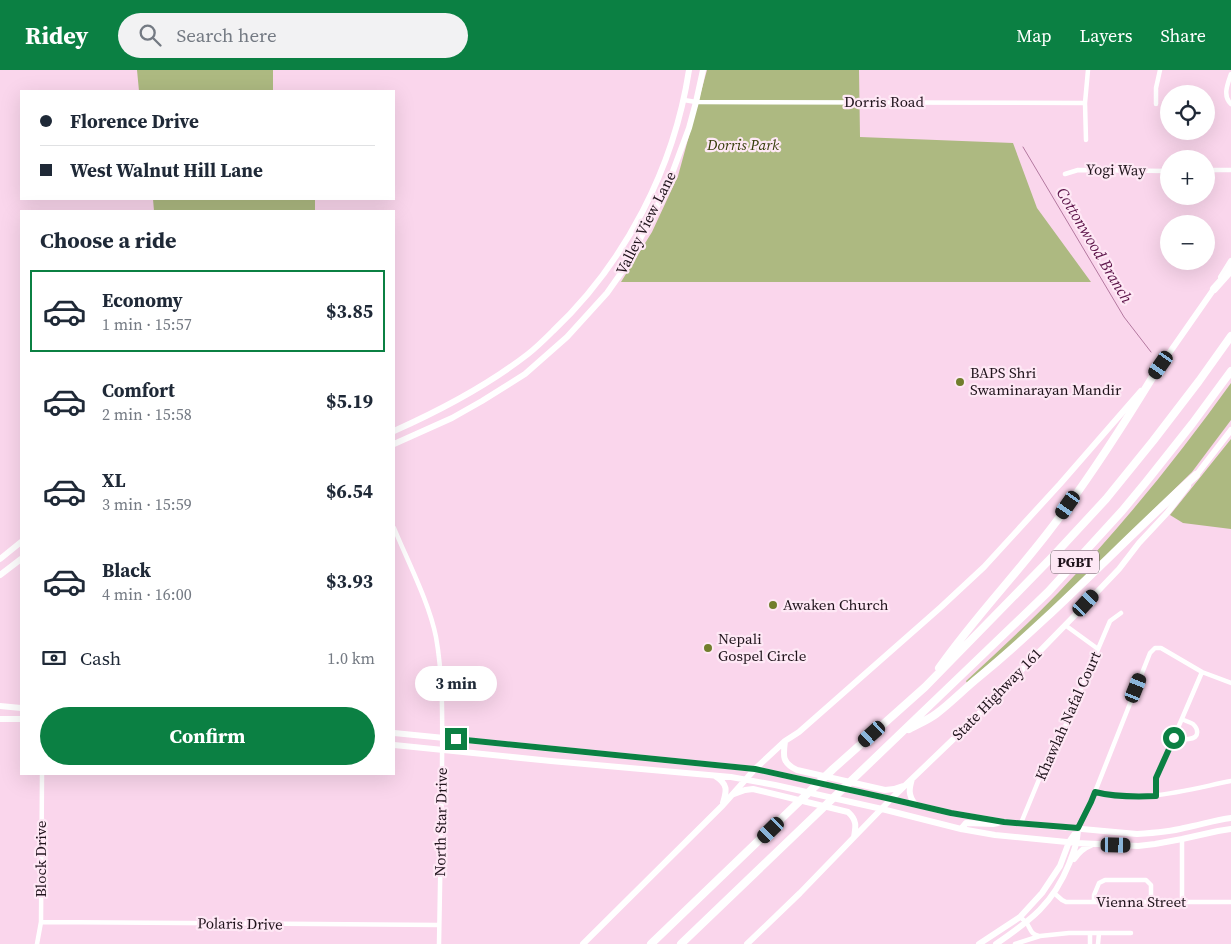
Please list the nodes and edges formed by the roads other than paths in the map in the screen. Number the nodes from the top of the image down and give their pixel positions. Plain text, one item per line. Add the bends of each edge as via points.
1 (689, 70) edge
2 (703, 70) edge
3 (1088, 70) edge
4 (1160, 70) edge
5 (1231, 74) edge
6 (684, 100) junction
7 (696, 102) junction
8 (1085, 103) junction
9 (1156, 104) dead end
10 (1231, 104) edge
11 (1086, 140) dead end
12 (1160, 170) edge
13 (1215, 170) edge
14 (1231, 170) edge
15 (1065, 174) dead end
16 (1231, 261) edge
17 (1231, 270) edge
18 (1214, 290) junction
19 (1231, 336) edge
20 (1231, 371) edge
21 (1152, 378) junction
22 (1231, 430) edge
23 (395, 431) edge
24 (395, 444) edge
25 (1196, 476) junction
26 (395, 530) edge
27 (20, 543) edge
28 (0, 559) edge
29 (20, 560) edge
30 (0, 575) edge
31 (1121, 613) dead end
32 (1066, 624) junction
33 (1098, 649) junction
34 (1202, 672) junction
35 (1231, 683) edge
36 (925, 687) junction
37 (0, 706) edge
38 (20, 708) edge
39 (0, 718) edge
40 (20, 719) edge
41 (1182, 719) junction
42 (395, 733) edge
43 (899, 735) junction
44 (442, 737) junction
45 (1174, 738) junction
46 (785, 741) junction
47 (395, 744) edge
48 (442, 750) junction
49 (649, 758) junction
50 (648, 768) junction
51 (755, 769) junction
52 (42, 775) edge
53 (714, 775) junction
54 (746, 779) junction
55 (912, 779) junction
56 (1231, 781) edge
57 (905, 786) junction
58 (1095, 792) junction
59 (732, 795) junction
60 (1156, 796) junction
61 (891, 799) junction
62 (723, 805) junction
63 (916, 805) junction
64 (882, 808) junction
65 (1231, 818) edge
66 (1004, 822) junction
67 (1021, 823) junction
68 (1078, 828) junction
69 (961, 829) junction
70 (1231, 829) edge
71 (854, 837) junction
72 (1182, 839) junction
73 (1069, 842) junction
74 (1077, 843) junction
75 (1095, 844) junction
76 (1062, 879) junction
77 (1054, 893) junction
78 (1094, 902) junction
79 (1151, 902) junction
80 (1182, 902) junction
81 (1231, 902) edge
82 (1020, 917) junction
83 (41, 922) junction
84 (1026, 923) junction
85 (439, 926) junction
86 (1098, 932) junction
87 (1131, 932) dead end
88 (1090, 933) junction
89 (1040, 936) junction
90 (37, 944) edge
91 (439, 944) edge
92 (583, 944) edge
93 (651, 944) edge
94 (681, 944) edge
95 (747, 944) edge
96 (979, 944) edge
97 (996, 944) edge
98 (1014, 944) edge
99 (1090, 944) edge
100 (1098, 944) edge

1 - 6 main road, Valley View Lane
2 - 7 main road, Valley View Lane
3 - 8 street
4 - 9 street
5 - 10 street via 1226,93
6 - 7 street, Dorris Road
6 - 23 main road, Valley View Lane via 666,157 644,210 606,270 576,308 529,353 494,378 444,408
7 - 8 street, Dorris Road
7 - 24 main road, Valley View Lane via 667,187 626,266 607,292 567,337 525,374 452,418
8 - 11 street
12 - 15 street, Yogi Way via 1078,170
13 - 14 street
16 - 18 main road
17 - 18 highway
18 - 21 main road
19 - 36 highway, PGBT via 1176,412 1106,499
20 - 43 highway, PGBT via 1152,475 1074,564
21 - 36 highway via 1110,446 1047,534 957,642
21 - 46 main road via 988,562 799,732
22 - 25 main road, State Highway 161
25 - 32 main road, State Highway 161 via 1119,568
25 - 43 highway via 1031,633 935,715
26 - 44 street, North Star Drive via 436,637
27 - 28 main road
29 - 30 main road
31 - 33 street, Khawlah Nafal Court via 1110,621
32 - 33 street
32 - 55 main road, State Highway 161
33 - 67 street, Khawlah Nafal Court
34 - 35 street
34 - 41 street
34 - 58 street via 1161,648 1150,653
36 - 93 highway via 833,769
37 - 38 main road
39 - 40 main road
41 - 45 street
41 - 45 street via 1194,724 1198,734 1184,740
42 - 44 main road
43 - 94 highway
44 - 48 street, North Star Drive
44 - 49 main road
45 - 60 street via 1156,778
46 - 51 main road
46 - 57 main road via 785,761 797,770 885,790
47 - 48 main road
48 - 50 main road
48 - 85 street, North Star Drive
49 - 50 main road
49 - 51 main road
50 - 53 main road
51 - 54 main road
51 - 61 main road
52 - 83 street, Block Drive
53 - 54 main road
53 - 62 main road via 726,787
54 - 59 main road
54 - 64 main road
55 - 57 main road, State Highway 161
55 - 63 main road via 909,791
56 - 60 street
57 - 61 main road, State Highway 161
58 - 60 street via 1109,796
58 - 68 street
59 - 62 main road
59 - 71 main road via 753,789 848,812 856,823
61 - 63 main road
61 - 64 main road, State Highway 161
62 - 92 main road
63 - 66 main road
64 - 69 main road
64 - 71 main road, State Highway 161
65 - 68 main road via 1156,833
66 - 67 main road
66 - 69 main road via 966,823
67 - 68 main road
68 - 73 main road
68 - 74 main road
69 - 73 main road
70 - 72 main road
71 - 95 main road, State Highway 161
72 - 75 main road via 1138,846
72 - 80 street
73 - 74 main road
73 - 82 main road via 1052,880
74 - 75 main road
74 - 76 main road
75 - 76 main road via 1078,852
76 - 77 main road
77 - 78 street, Vienna Street via 1066,902
77 - 84 main road
78 - 79 street, Vienna Street
78 - 79 street via 1099,883 1105,880 1146,880 1151,885
79 - 80 street, Vienna Street
80 - 81 street, Vienna Street
82 - 84 street
82 - 96 main road
83 - 85 street, Polaris Drive
83 - 90 street, Block Drive
84 - 89 street via 1033,935
84 - 97 main road
85 - 91 street, North Star Drive
86 - 87 street
86 - 88 street
86 - 100 street
88 - 89 street
88 - 99 street
89 - 98 street

